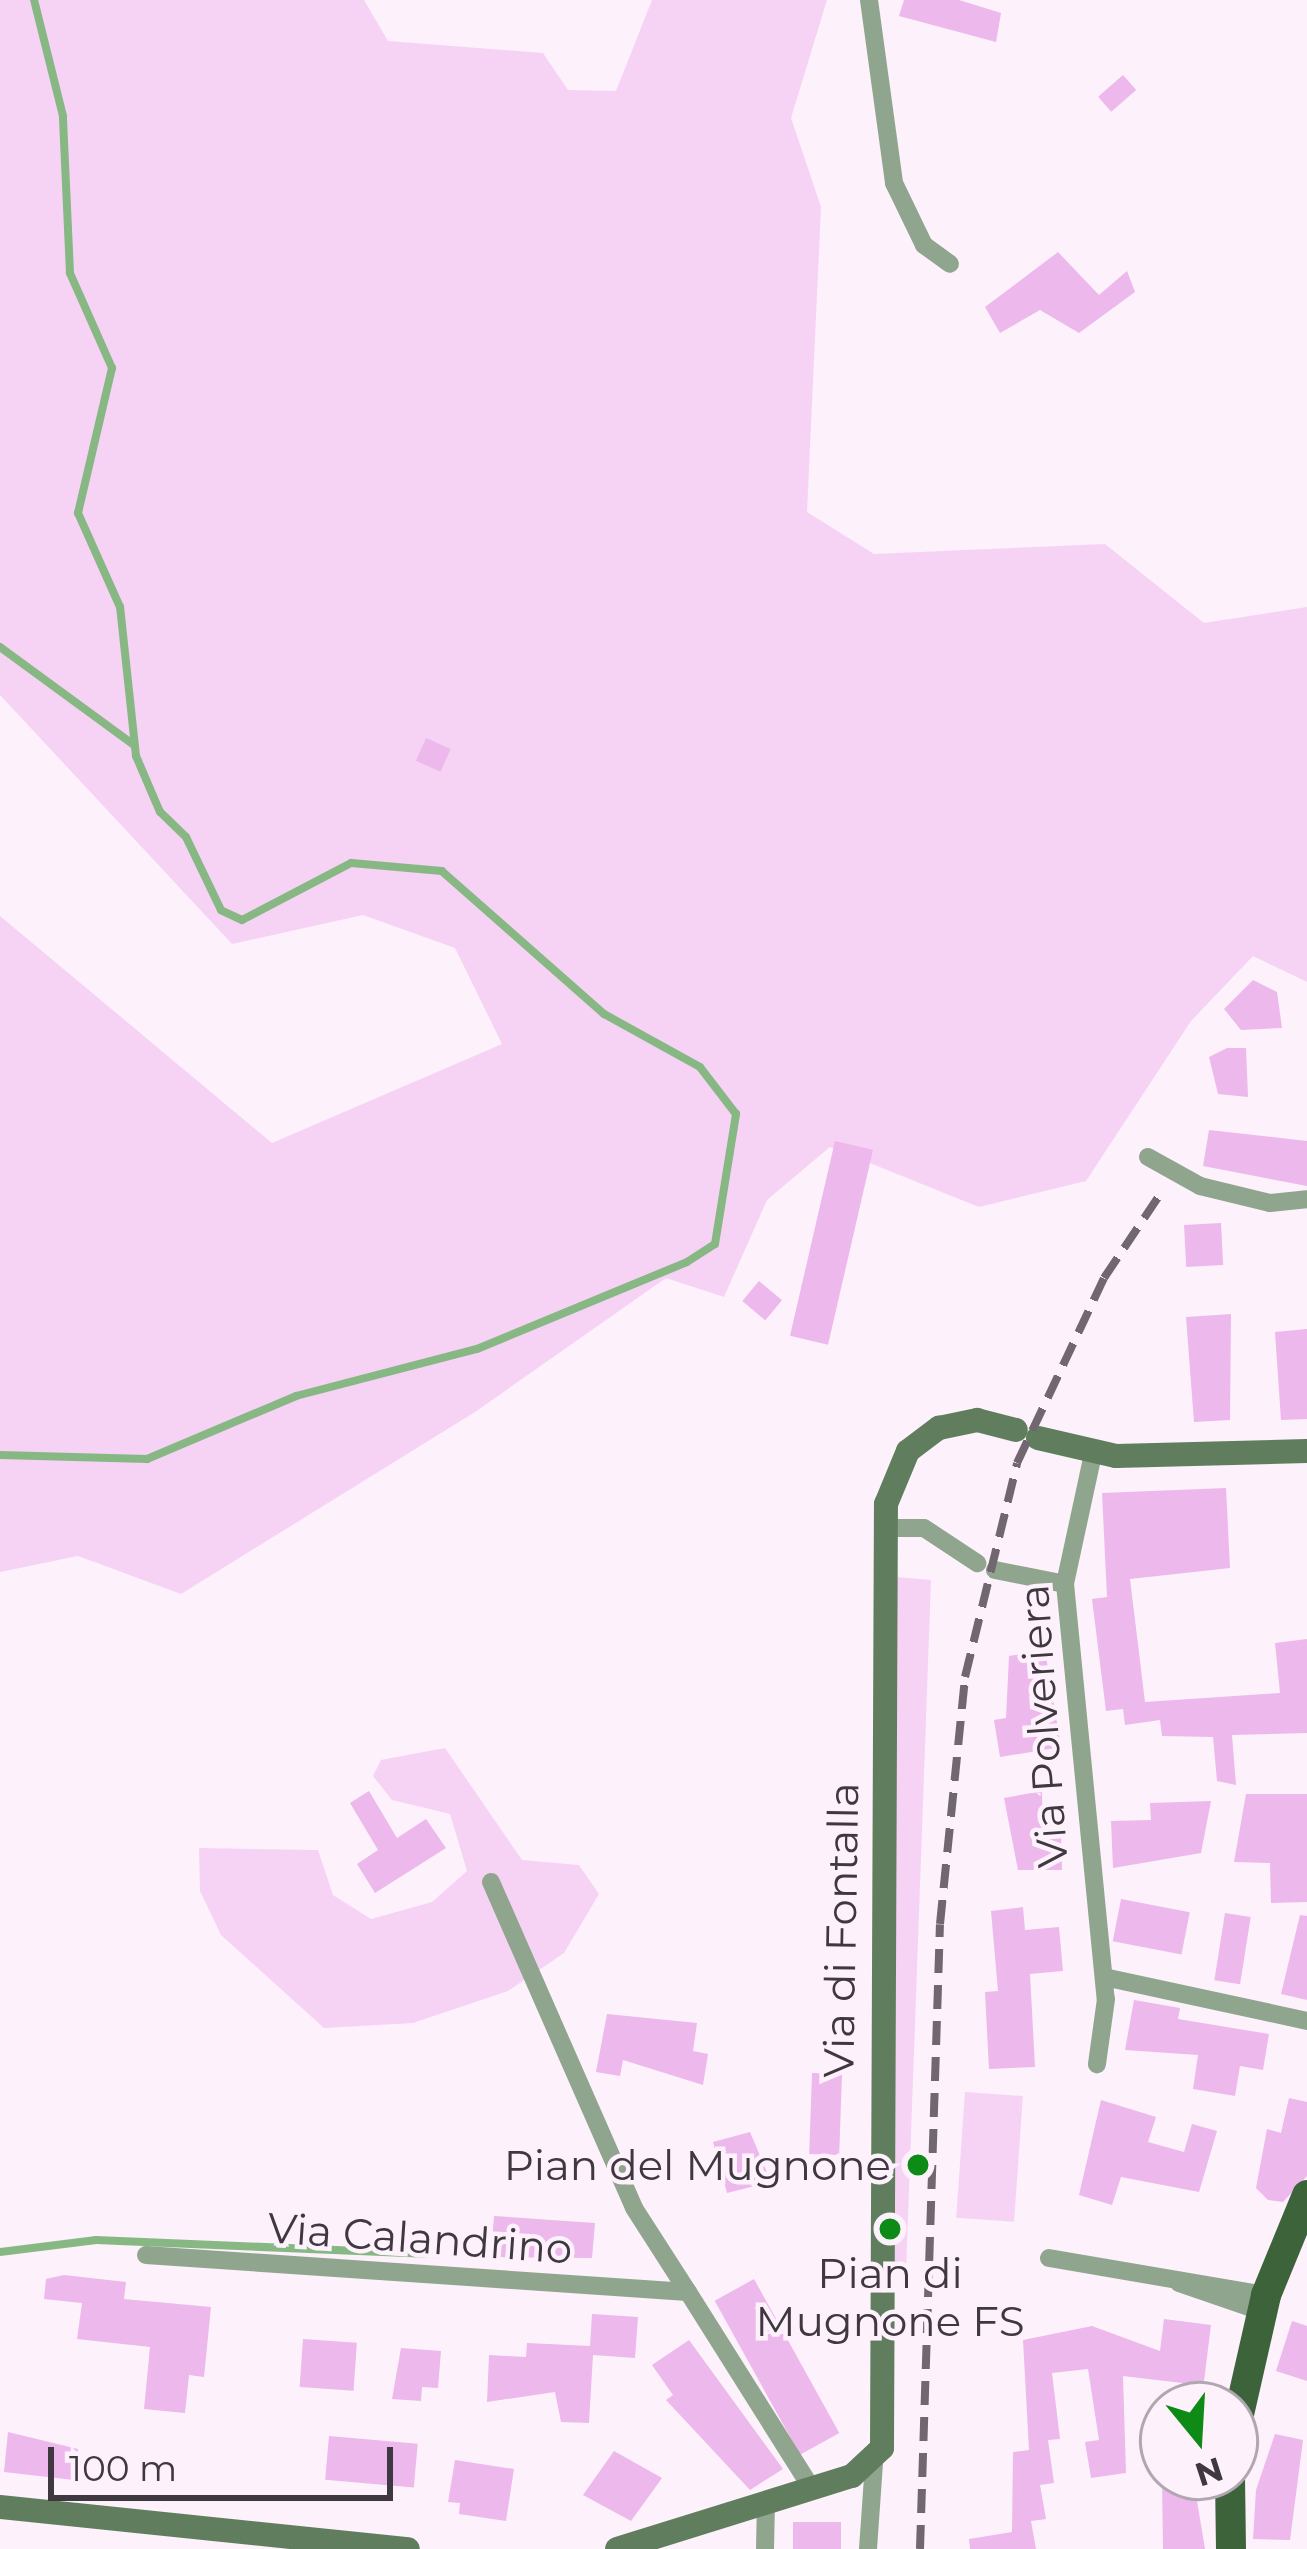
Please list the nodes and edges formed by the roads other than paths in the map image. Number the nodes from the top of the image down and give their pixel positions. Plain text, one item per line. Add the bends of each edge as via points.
1 (868, 0) edge
2 (950, 264) dead end
3 (1148, 1157) dead end
4 (1307, 1199) edge
5 (1307, 1451) edge
6 (1093, 1454) junction
7 (885, 1528) junction
8 (1065, 1584) junction
9 (491, 1882) dead end
10 (1104, 1976) junction
11 (1307, 2021) edge
12 (1097, 2064) dead end
13 (1307, 2194) edge
14 (146, 2255) dead end
15 (1048, 2258) dead end
16 (688, 2292) junction
17 (1263, 2303) junction
18 (1246, 2381) edge
19 (874, 2463) junction
20 (812, 2489) junction
21 (1230, 2501) edge
22 (766, 2503) junction
23 (0, 2507) edge
24 (408, 2549) edge
25 (616, 2549) edge
26 (765, 2549) edge
27 (868, 2549) edge
28 (1231, 2549) edge

1 - 2 street via 893,183 924,245
3 - 4 street via 1200,1186 1270,1203
5 - 6 street
6 - 7 street, Via di Fontalla via 977,1420 923,1438 897,1467
6 - 8 street, Via Polveriera
7 - 8 street via 924,1528 986,1566
7 - 19 street, Via di Fontalla via 877,2276 884,2436
8 - 10 street, Via Polveriera
9 - 16 street, Via Calandrino via 600,2139
10 - 11 street
10 - 12 street, Via Polveriera
13 - 17 main road
14 - 16 street, Via Calandrino
15 - 17 street
16 - 20 street, Via Calandrino
17 - 18 main road
19 - 20 street
19 - 27 street
20 - 22 street
21 - 28 main road
22 - 25 street
22 - 26 street
23 - 24 street

